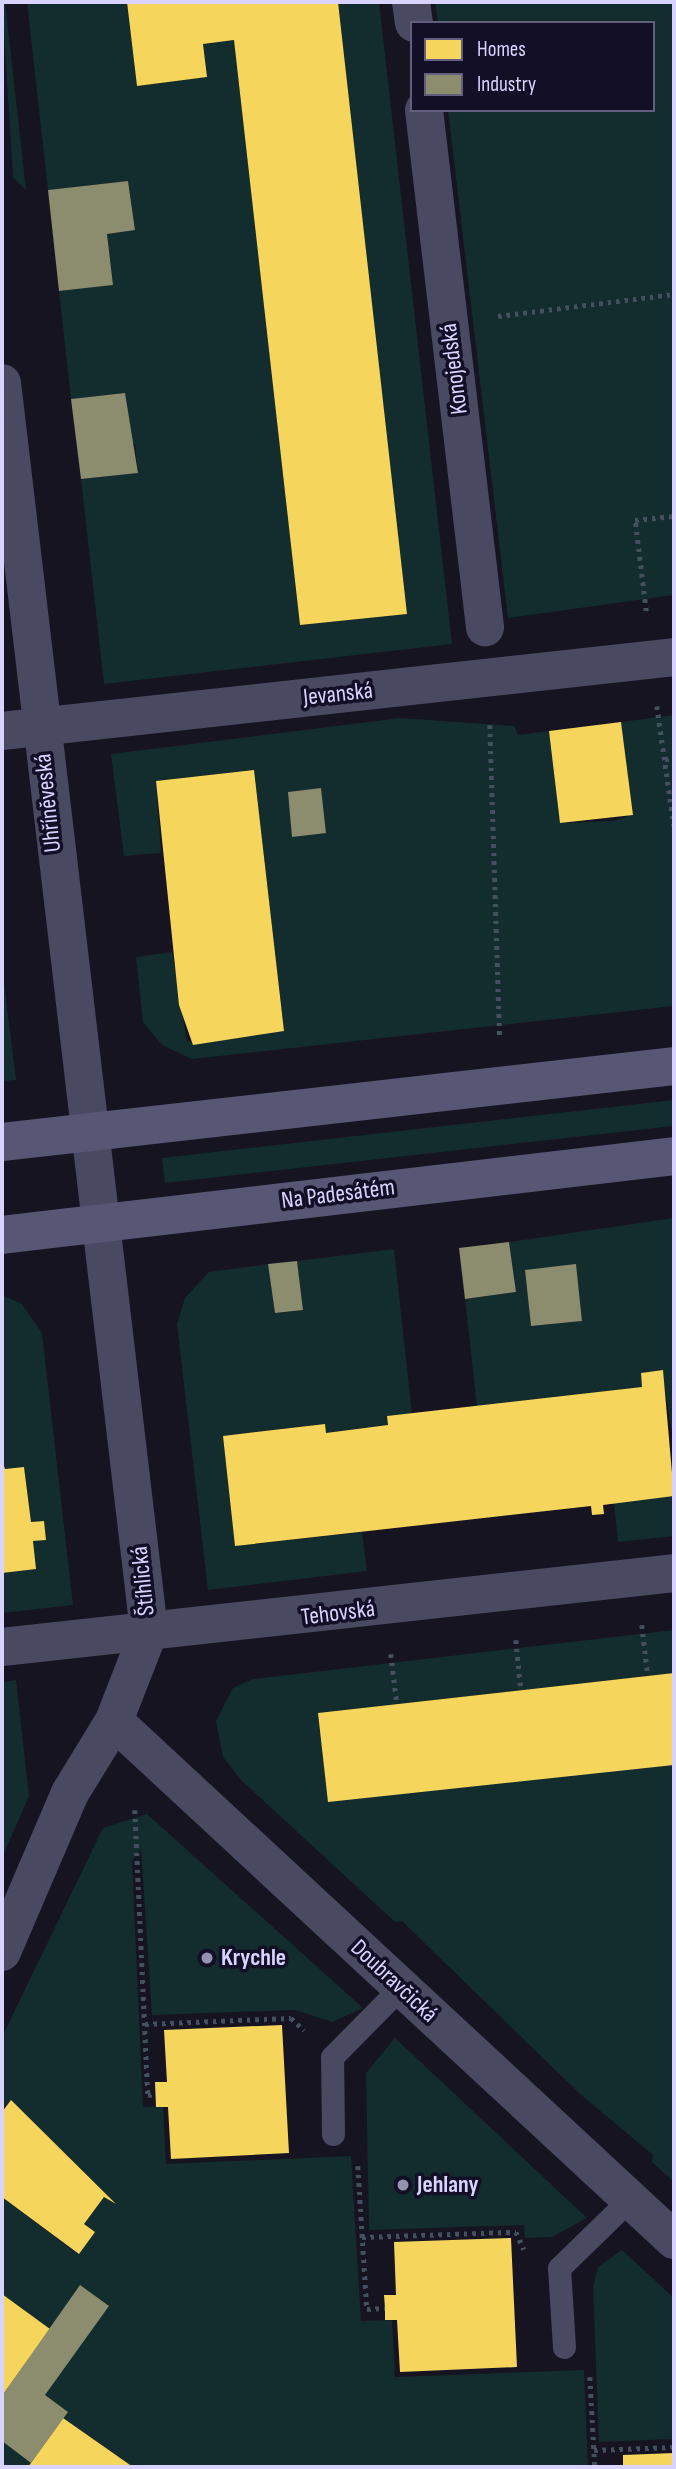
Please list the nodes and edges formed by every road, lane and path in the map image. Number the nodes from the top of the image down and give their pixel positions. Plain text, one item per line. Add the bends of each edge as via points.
1 (411, 2) edge
2 (414, 21) edge
3 (424, 112) edge
4 (674, 294) edge
5 (449, 323) junction
6 (2, 383) edge
7 (674, 516) edge
8 (646, 612) dead end
9 (485, 627) dead end
10 (674, 656) edge
11 (657, 702) dead end
12 (490, 715) dead end
13 (40, 727) junction
14 (2, 731) edge
15 (674, 758) edge
16 (665, 759) junction
17 (674, 826) edge
18 (500, 1039) dead end
19 (674, 1066) edge
20 (87, 1132) junction
21 (2, 1142) edge
22 (674, 1156) edge
23 (98, 1222) junction
24 (2, 1235) edge
25 (674, 1573) edge
26 (642, 1621) dead end
27 (149, 1631) junction
28 (516, 1635) dead end
29 (2, 1647) edge
30 (391, 1649) dead end
31 (648, 1676) dead end
32 (521, 1690) dead end
33 (397, 1704) dead end
34 (114, 1721) junction
35 (135, 1805) dead end
36 (2, 1952) edge
37 (401, 1987) junction
38 (145, 2024) junction
39 (332, 2057) junction
40 (156, 2094) dead end
41 (334, 2134) joint
42 (630, 2199) junction
43 (362, 2237) junction
44 (674, 2240) edge
45 (559, 2268) junction
46 (385, 2308) dead end
47 (564, 2347) joint
48 (674, 2447) edge
49 (594, 2450) junction
50 (595, 2467) edge

1 - 2 street
3 - 5 street, Konojedská
4 - 5 path
5 - 9 street, Konojedská
6 - 13 street, Uhříněveská
7 - 8 path via 635,520
10 - 13 street, Jevanská
11 - 16 path
12 - 18 path
13 - 14 street, Jevanská
13 - 20 street, Uhříněveská
15 - 16 path
16 - 17 path
19 - 20 main road
20 - 21 main road
20 - 23 street, Uhříněveská
22 - 23 main road, Na Padesátém
23 - 24 main road, Na Padesátém
23 - 27 street, Štíhlická
25 - 27 street, Tehovská
26 - 31 path
27 - 29 street, Tehovská
27 - 34 street, Štíhlická
28 - 32 path
30 - 33 path
34 - 36 street, Štíhlická via 70,1793
34 - 37 street, Doubravčická
35 - 38 path
37 - 39 lane
37 - 42 street, Doubravčická
38 - 39 path via 291,2018
38 - 40 path via 148,2095
39 - 41 lane
41 - 43 path via 358,2155
42 - 44 street, Doubravčická
42 - 45 lane
43 - 45 path via 516,2232 517,2245
43 - 46 path via 368,2309
45 - 47 lane
47 - 49 path via 590,2367
48 - 49 path
49 - 50 path

